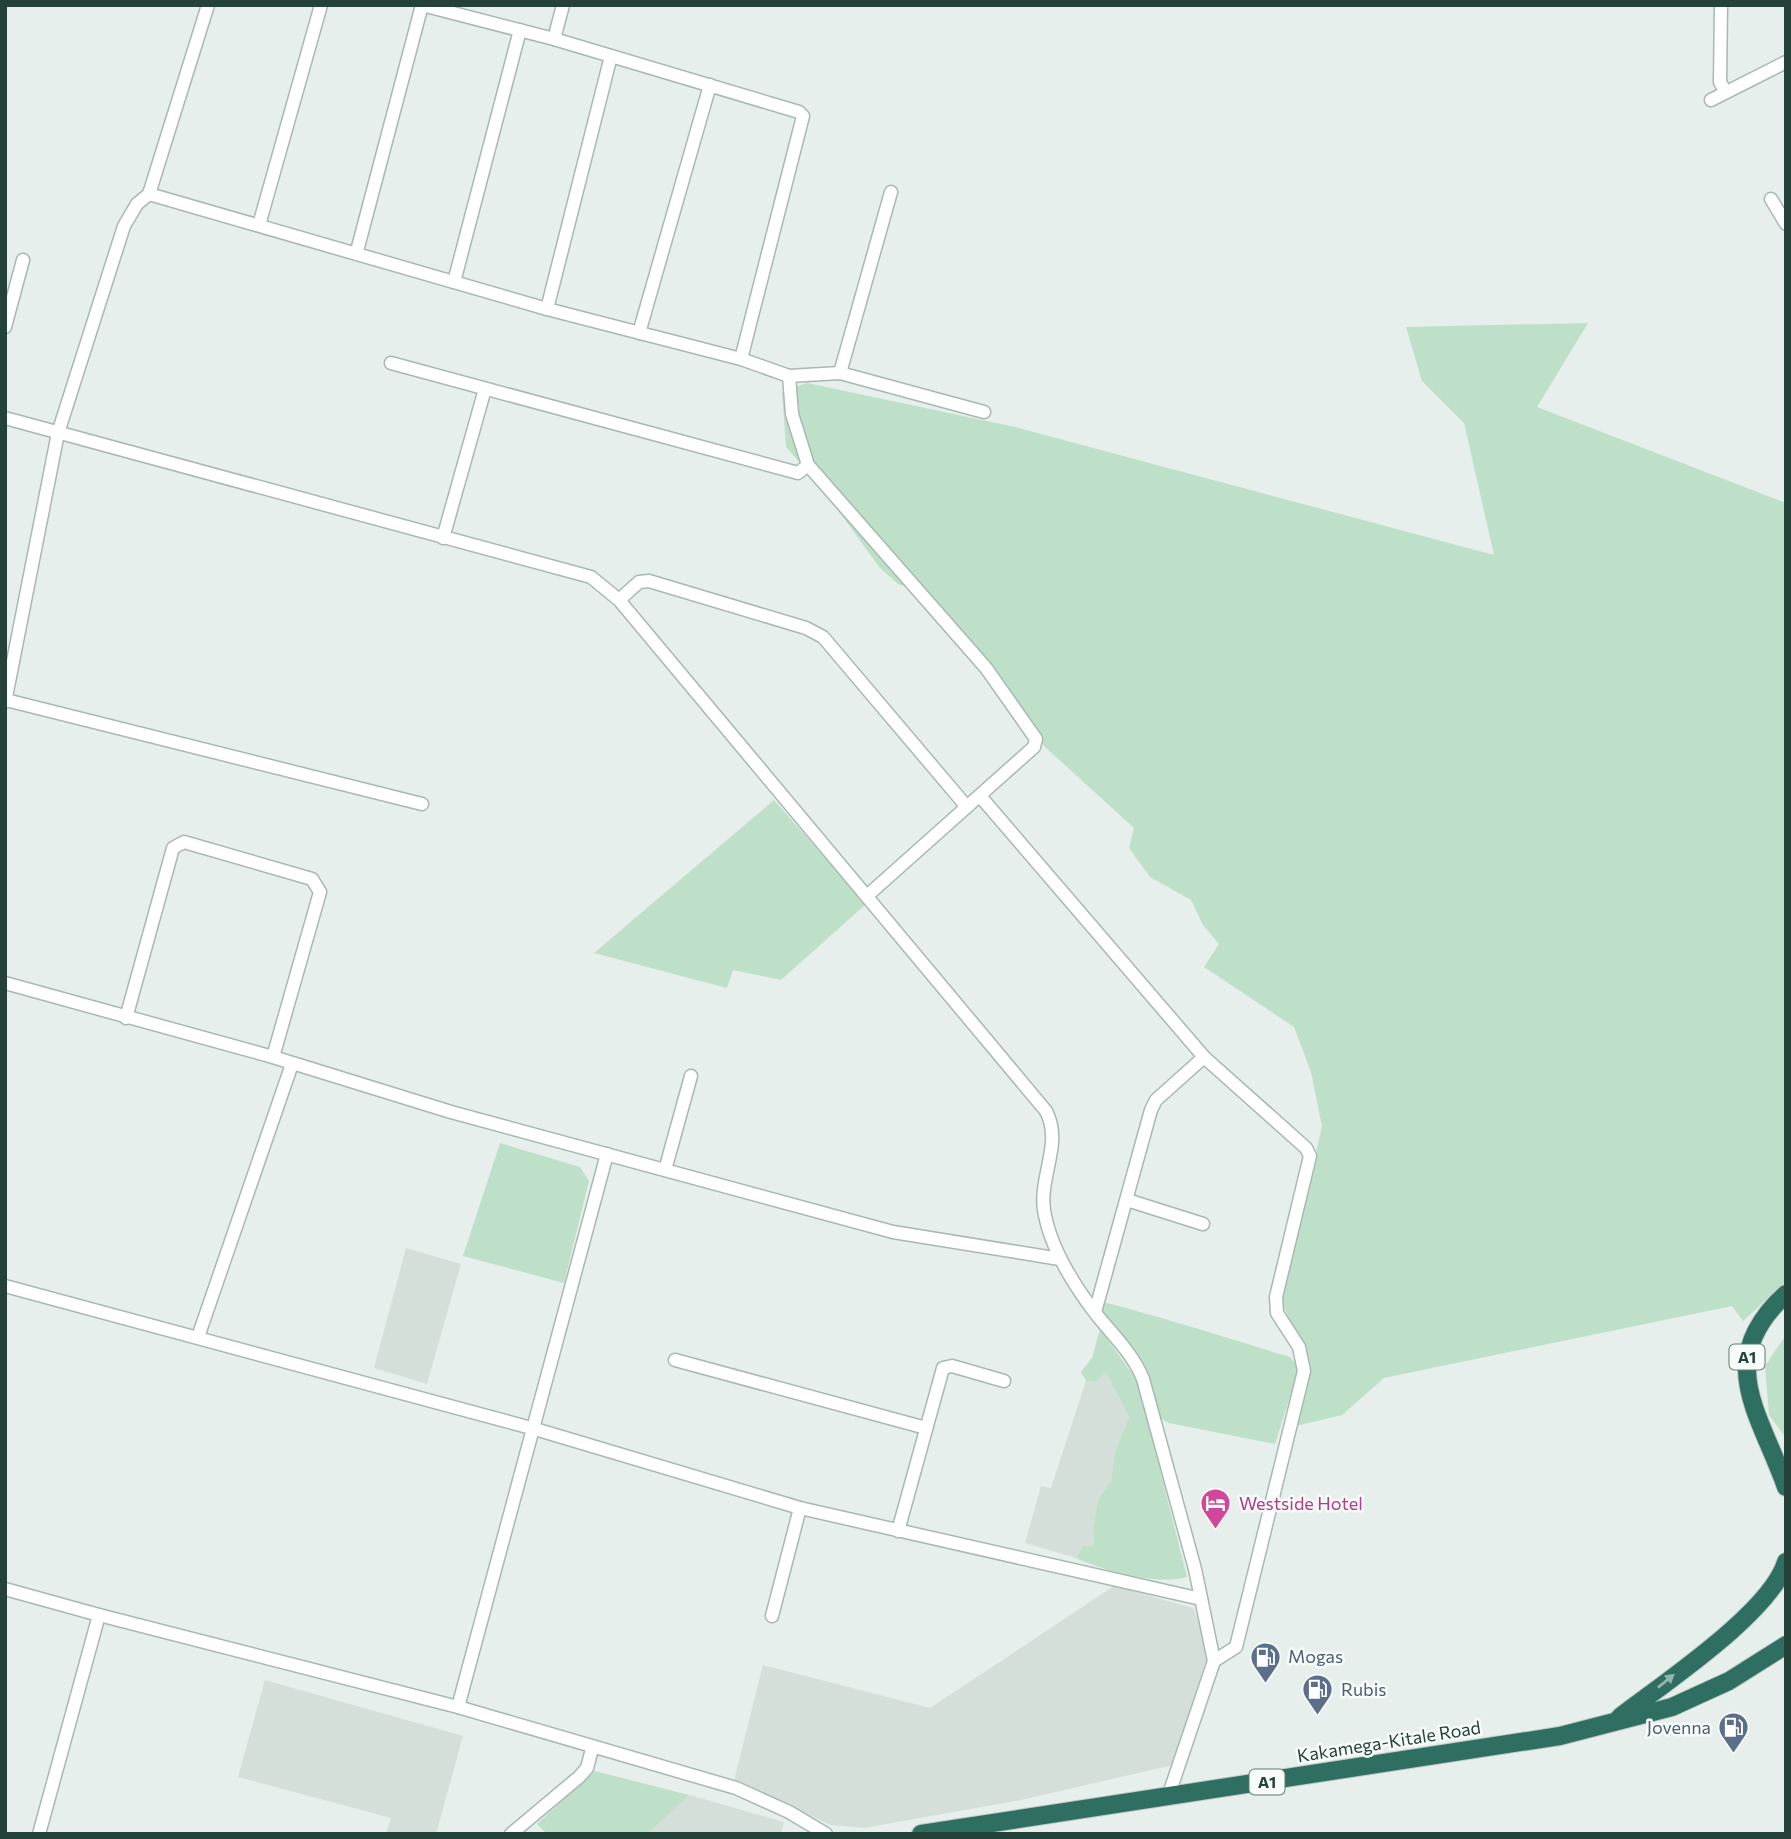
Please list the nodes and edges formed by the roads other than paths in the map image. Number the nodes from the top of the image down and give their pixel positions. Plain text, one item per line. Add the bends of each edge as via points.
1 (208, 5) edge
2 (321, 5) edge
3 (422, 5) edge
4 (563, 5) edge
5 (1721, 5) edge
6 (520, 30) junction
7 (554, 39) junction
8 (611, 55) junction
9 (1786, 62) edge
10 (710, 85) junction
11 (1725, 91) junction
12 (1712, 100) dead end
13 (891, 192) dead end
14 (149, 194) junction
15 (1771, 199) dead end
16 (1786, 224) edge
17 (259, 225) junction
18 (357, 251) junction
19 (23, 260) dead end
20 (454, 282) junction
21 (547, 309) junction
22 (5, 327) edge
23 (639, 332) junction
24 (741, 359) junction
25 (391, 363) dead end
26 (840, 373) junction
27 (789, 376) junction
28 (485, 389) junction
29 (984, 412) dead end
30 (5, 418) edge
31 (58, 433) junction
32 (808, 465) junction
33 (443, 538) junction
34 (619, 600) junction
35 (6, 701) edge
36 (980, 796) junction
37 (422, 804) dead end
38 (967, 807) junction
39 (869, 895) junction
40 (5, 983) edge
41 (126, 1018) junction
42 (273, 1057) junction
43 (1204, 1057) junction
44 (292, 1064) junction
45 (691, 1076) dead end
46 (607, 1154) junction
47 (665, 1170) junction
48 (1127, 1200) junction
49 (1203, 1224) dead end
50 (1060, 1259) junction
51 (5, 1286) edge
52 (1786, 1294) edge
53 (1095, 1312) junction
54 (198, 1337) junction
55 (675, 1360) dead end
56 (1004, 1381) dead end
57 (926, 1428) junction
58 (535, 1429) junction
59 (1762, 1431) junction
60 (1786, 1455) edge
61 (1786, 1487) edge
62 (800, 1508) junction
63 (898, 1531) junction
64 (1786, 1562) edge
65 (5, 1589) edge
66 (1200, 1599) junction
67 (99, 1615) junction
68 (772, 1616) dead end
69 (1786, 1645) edge
70 (1214, 1661) junction
71 (457, 1707) junction
72 (1612, 1724) junction
73 (592, 1749) junction
74 (1168, 1797) junction
75 (39, 1834) edge
76 (511, 1834) edge
77 (826, 1834) edge
78 (921, 1834) edge

1 - 14 street
2 - 17 street
3 - 6 street
3 - 18 street
4 - 7 street
5 - 11 street via 1720,82
6 - 7 street
6 - 20 street
7 - 8 street
8 - 10 street
8 - 21 street
9 - 11 street
10 - 23 street
10 - 24 street via 799,112 804,120
11 - 12 street
13 - 26 street
14 - 17 street
14 - 31 street via 124,226
15 - 16 street
17 - 18 street
18 - 20 street
19 - 22 street
20 - 21 street
21 - 23 street
23 - 24 street
24 - 27 street
25 - 28 street
26 - 27 street
26 - 29 street
27 - 32 street via 792,414
28 - 32 street via 798,473
28 - 33 street
30 - 31 street
31 - 33 street
31 - 35 street
32 - 36 street via 986,668 1036,739 1034,747
33 - 34 street via 591,577
34 - 38 street via 639,582 649,581 823,637
34 - 39 street
35 - 37 street
36 - 38 street
36 - 43 street
38 - 39 street
39 - 50 street via 1052,1122 1044,1208
40 - 41 street
41 - 42 street
41 - 42 street via 173,848 184,842 312,879 320,892
42 - 44 street
43 - 48 street via 1153,1105
43 - 70 street via 1306,1147 1310,1156 1276,1297 1277,1313 1299,1347 1304,1371 1236,1647
44 - 46 street
44 - 54 street
45 - 47 street
46 - 47 street
46 - 58 street
47 - 50 street via 893,1232
48 - 49 street
48 - 53 street
50 - 53 street
51 - 54 street
52 - 59 highway, A1 via 1767,1311 1747,1353 1746,1380
53 - 66 street via 1132,1357 1143,1379
54 - 58 street
55 - 57 street
56 - 57 street via 952,1366 943,1368
57 - 63 street
58 - 62 street
58 - 71 street
59 - 60 highway, A1
59 - 61 highway, A1
62 - 63 street
62 - 68 street
63 - 66 street
72 -> 64 highway, Kakamega-Kitale Road / A1 via 1743,1619 1773,1589
65 - 67 street
66 - 70 street
67 - 71 street
67 - 75 street
69 - 72 highway, Kakamega-Kitale Road / A1 via 1729,1681 1672,1707
70 - 74 street
71 - 73 street
72 - 74 highway, Kakamega-Kitale Road / A1 via 1490,1749
73 - 76 street via 579,1777
73 - 77 street via 736,1788
74 - 78 highway, Kakamega-Kitale Road / A1

